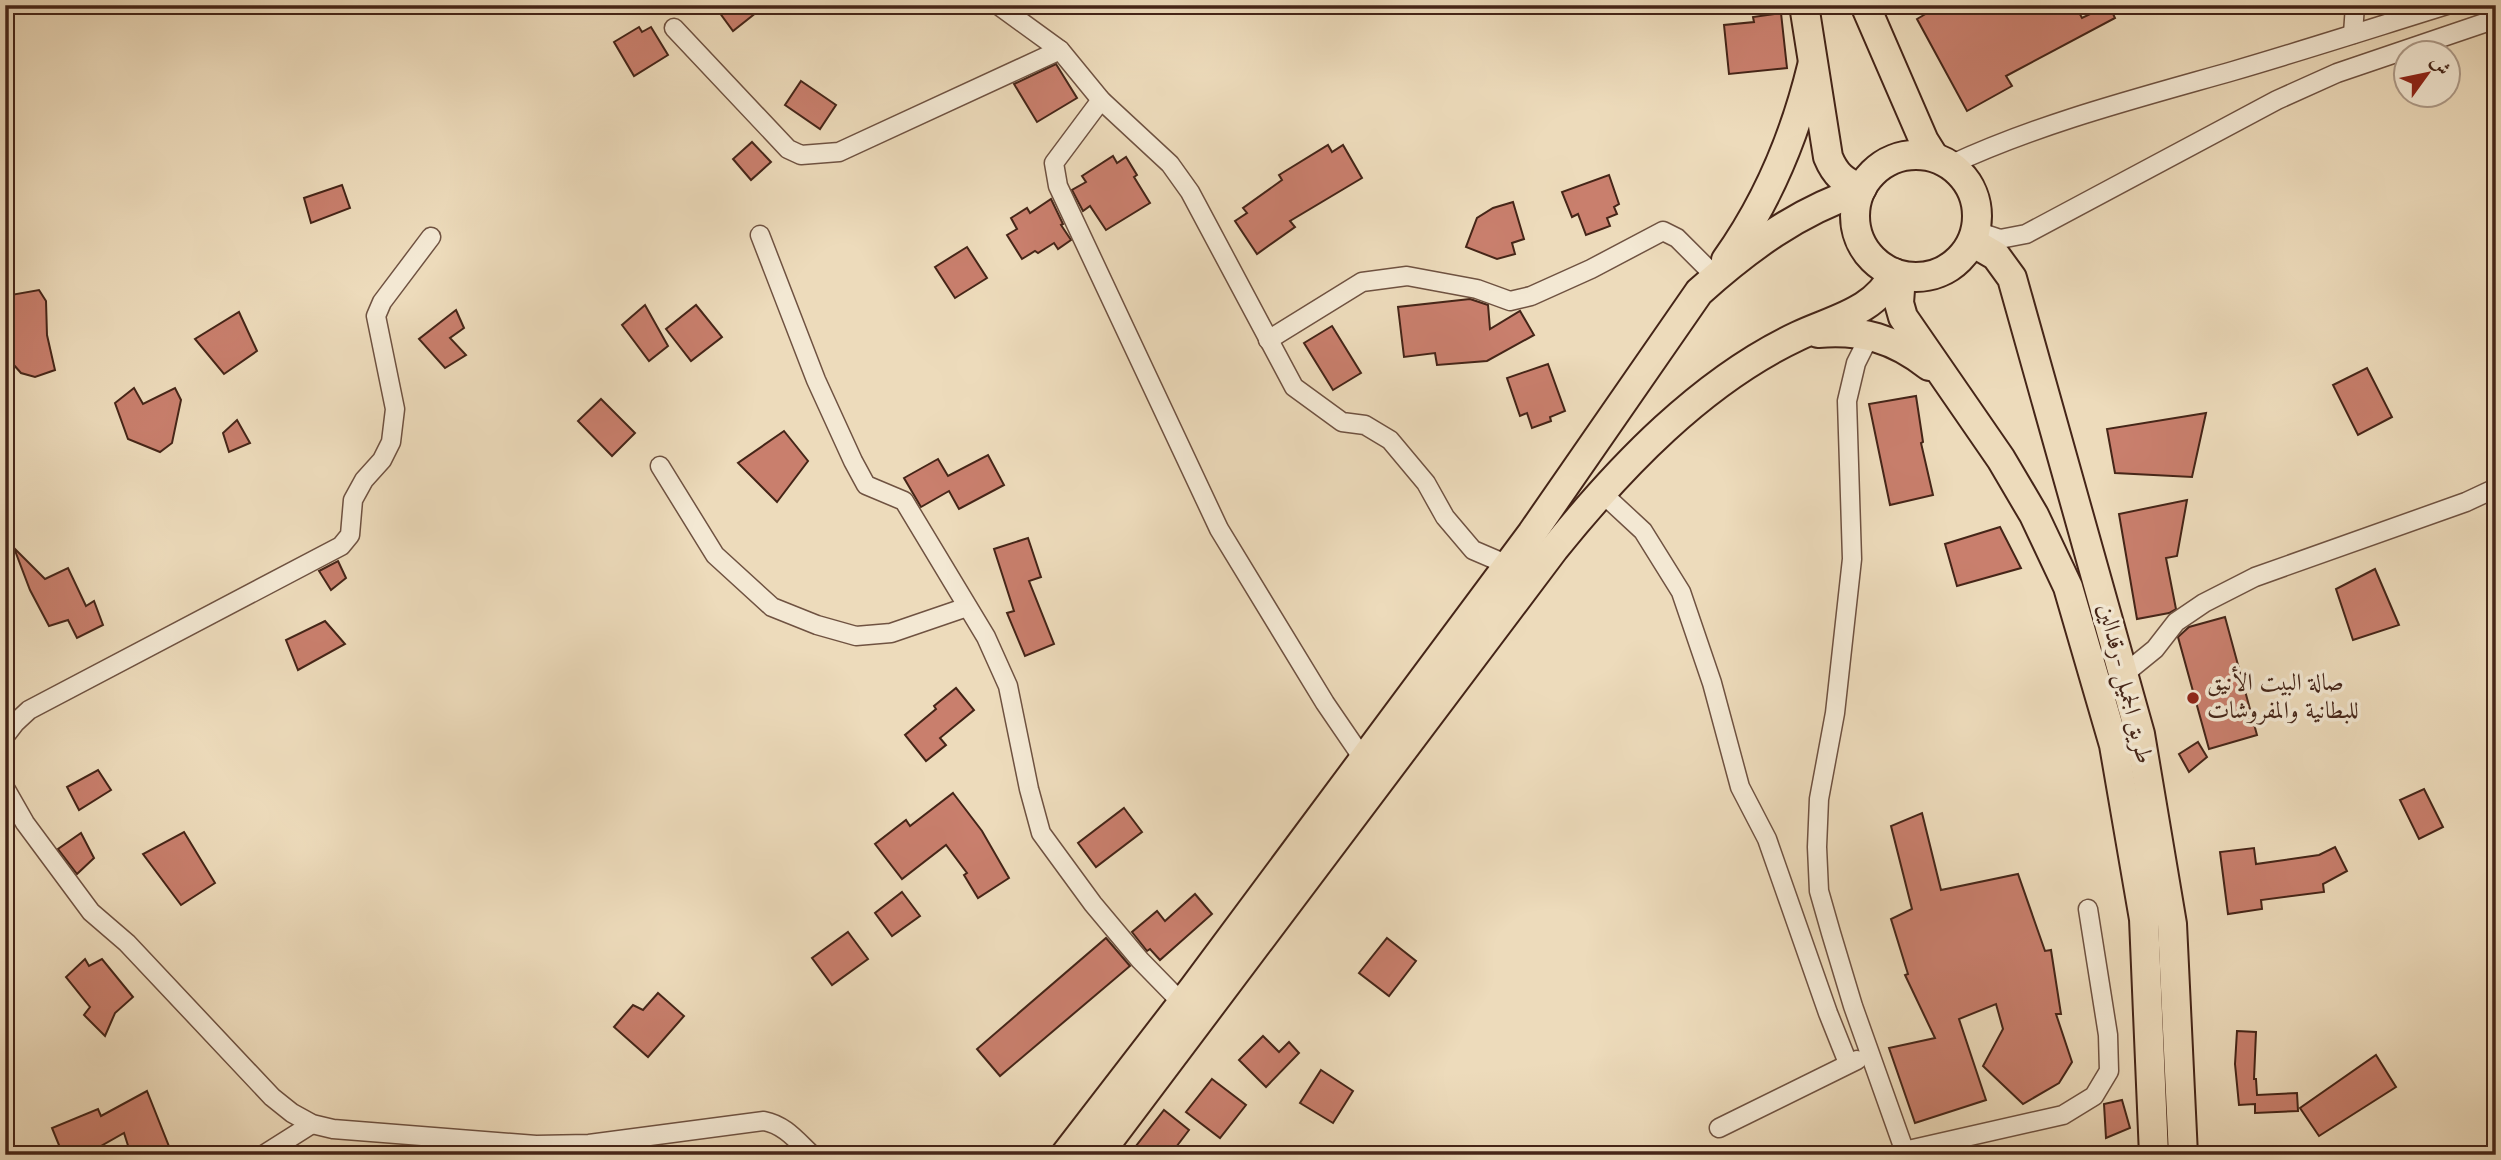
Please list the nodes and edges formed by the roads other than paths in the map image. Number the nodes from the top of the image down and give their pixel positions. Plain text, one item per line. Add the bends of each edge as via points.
1 (998, 5) edge
2 (1804, 5) edge
3 (1865, 5) edge
4 (2355, 5) edge
5 (2447, 5) edge
6 (2496, 19) edge
7 (674, 28) dead end
8 (2353, 34) junction
9 (1060, 50) junction
10 (1812, 66) junction
11 (1101, 100) junction
12 (1942, 161) junction
13 (1861, 189) junction
14 (760, 235) dead end
15 (431, 237) dead end
16 (1974, 237) junction
17 (1897, 274) junction
18 (1706, 284) junction
19 (1870, 335) junction
20 (1797, 336) junction
21 (1268, 340) junction
22 (1949, 386) junction
23 (660, 466) dead end
24 (2496, 488) edge
25 (1602, 493) junction
26 (1543, 541) junction
27 (1508, 565) junction
28 (967, 607) junction
29 (2123, 675) junction
30 (5, 736) edge
31 (1364, 760) junction
32 (5, 788) edge
33 (2088, 909) dead end
34 (1182, 1003) junction
35 (1871, 1055) junction
36 (1848, 1063) junction
37 (312, 1124) junction
38 (1719, 1128) dead end
39 (1905, 1153) edge
40 (263, 1155) edge
41 (812, 1155) edge
42 (1065, 1155) edge
43 (1098, 1155) edge
44 (2154, 1155) edge
45 (2183, 1155) edge

1 - 9 street
2 - 10 main road
3 - 12 main road via 1924,141
4 - 8 street
5 - 8 street
6 - 16 street via 2337,73 2277,100 2026,234
7 - 9 street via 788,149 801,155 839,152
8 - 12 street via 2108,106
9 - 11 street
10 - 13 main road via 1828,157 1840,178
10 - 18 main road via 1795,128 1770,186 1738,242
11 - 21 street via 1170,164 1190,192
11 - 31 street via 1054,163 1058,186 1219,529
12 - 13 main road via 1910,155 1887,162
12 - 16 main road via 1968,183 1973,194 1977,206
13 - 17 main road via 1855,215 1860,239 1873,260
13 - 18 main road via 1791,222
14 - 28 street via 816,380 866,485 904,501
15 - 30 street via 376,316 396,409 391,442 354,500 350,535 341,546 29,710
16 - 17 main road via 1965,254 1942,272
16 - 29 main road, طريق الجميل -رقدالين via 2012,278
17 - 20 main road via 1869,305
17 - 22 main road, طريق الجميل -رقدالين via 1903,317
18 - 21 street via 1677,238 1663,231 1591,269 1510,301 1477,289 1407,276 1362,282
18 - 26 main road
19 - 20 main road via 1836,331
19 - 22 main road via 1913,354
19 - 35 street via 1856,363 1847,401 1852,559 1835,713 1819,799 1817,847 1819,891
20 - 25 main road via 1707,391
21 - 27 street via 1294,387 1342,422 1365,425 1390,440 1472,550
22 - 44 main road, طريق الجميل -رقدالين via 2001,459 2068,587 2115,745 2144,919
23 - 28 street via 715,555 772,607 856,636 891,633
24 - 29 street via 2245,583 2204,603 2176,622 2155,649
25 - 26 main road
25 - 36 street via 1643,531 1681,592 1740,787 1767,839
26 - 27 main road
26 - 43 main road
27 - 31 main road
28 - 34 street via 1008,686 1041,833 1093,904
29 - 45 main road, طريق الجميل -رقدالين via 2140,734 2172,924
31 - 34 main road
32 - 37 street via 90,912 127,943 272,1097
33 - 39 street via 2108,1035 2109,1071 2094,1096 2063,1115
34 - 42 main road
35 - 36 street
35 - 39 street
36 - 38 street
37 - 40 street
37 - 41 street via 536,1145 589,1144 764,1121 785,1129

